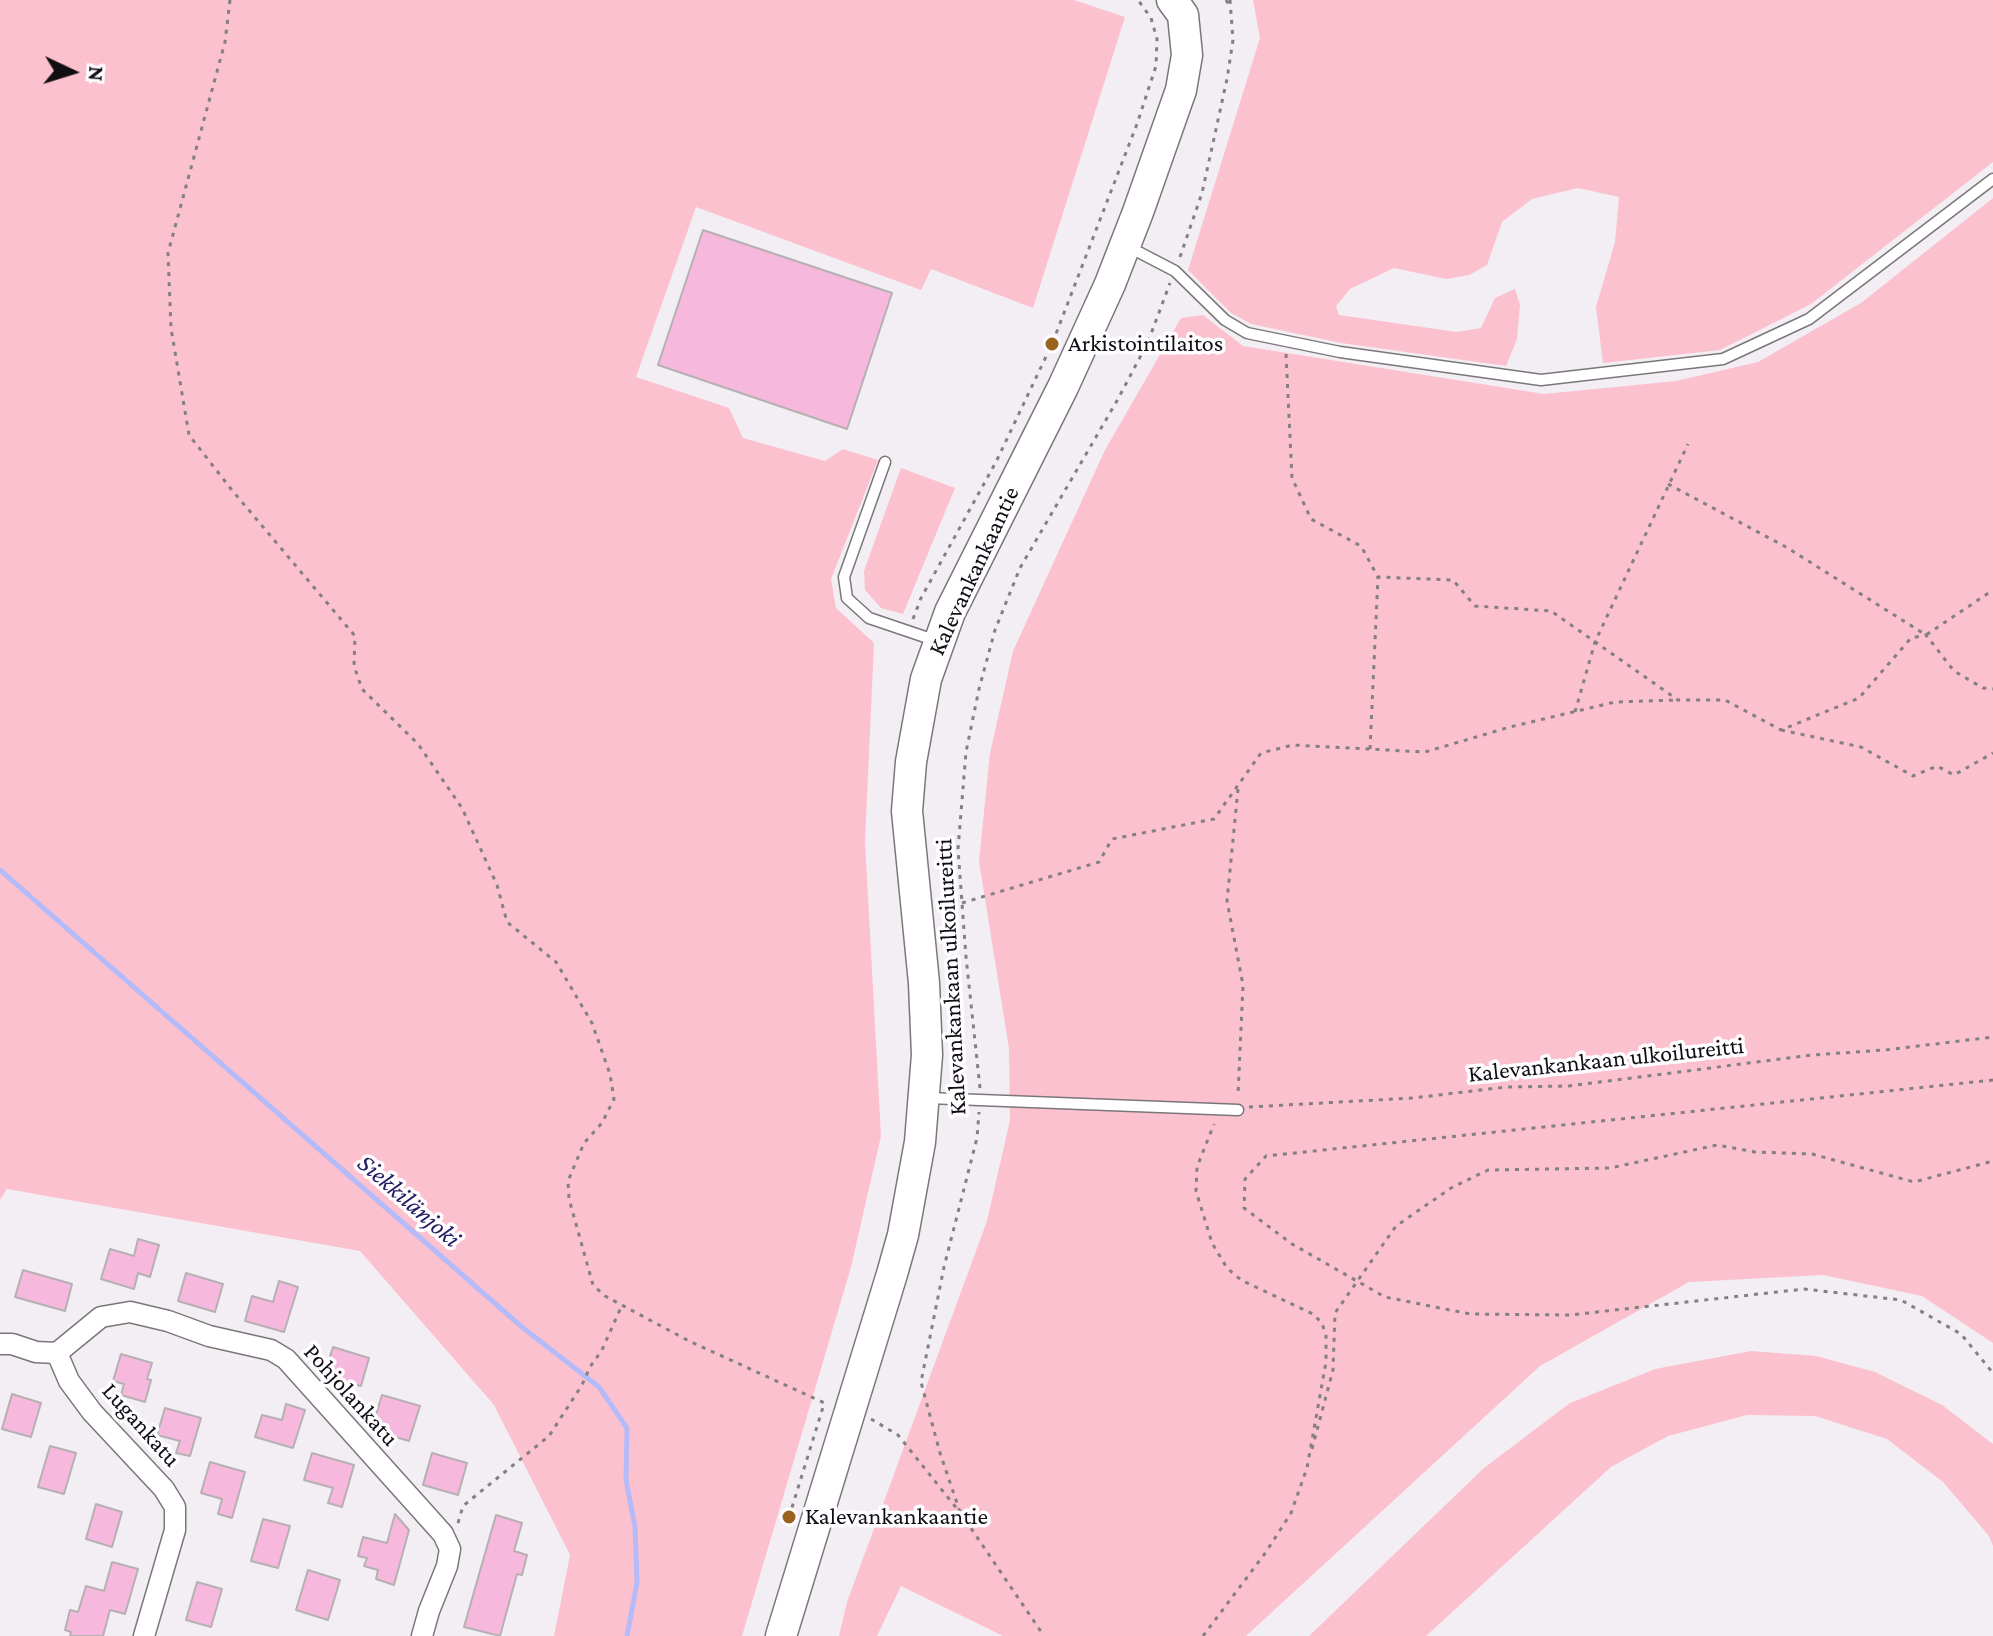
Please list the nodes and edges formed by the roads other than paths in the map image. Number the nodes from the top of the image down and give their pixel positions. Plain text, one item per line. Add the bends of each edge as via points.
1 (1172, 0) edge
2 (1993, 179) edge
3 (1125, 246) junction
4 (885, 462) dead end
5 (939, 641) junction
6 (924, 1098) junction
7 (1238, 1110) road end
8 (0, 1344) edge
9 (57, 1353) junction
10 (144, 1636) edge
11 (422, 1636) edge
12 (781, 1636) edge

1 - 3 street, Kalevankankaantie via 1183,15 1187,55 1181,90
2 - 3 lane via 1809,319 1723,359 1541,380 1247,333 1225,320 1175,271
3 - 5 street, Kalevankankaantie via 1075,362
4 - 5 lane via 844,577 847,598 869,618
5 - 6 street, Kalevankankaantie via 926,679 907,811 924,983
6 - 7 lane
6 - 12 street, Kalevankankaantie via 903,1235 837,1408
8 - 9 street
9 - 10 street, Lugankatu via 92,1412 175,1507 175,1530
9 - 11 street, Pohjolankatu via 101,1317 130,1312 271,1350 286,1359 443,1534 450,1549 447,1566

